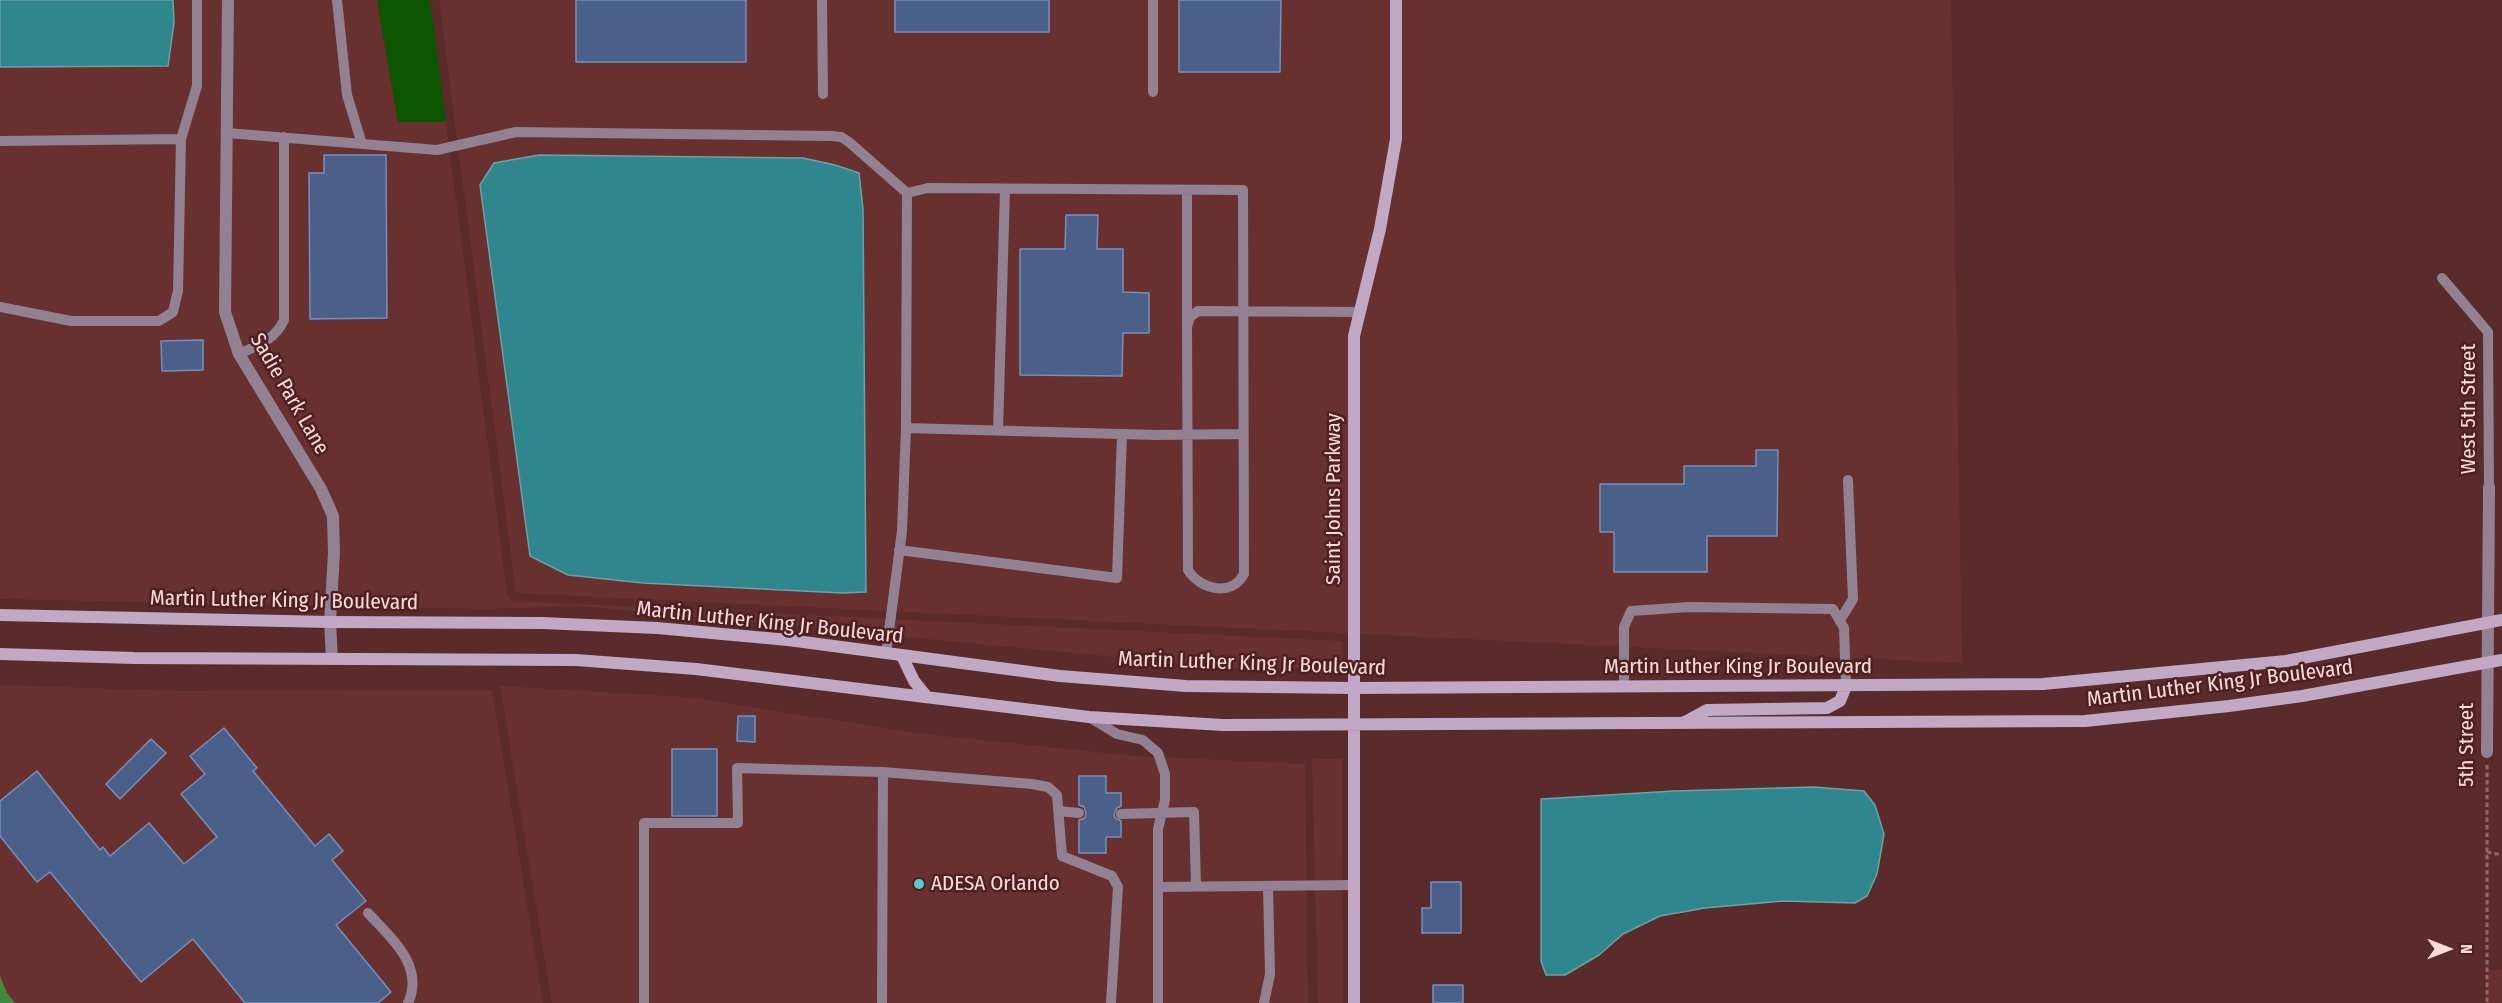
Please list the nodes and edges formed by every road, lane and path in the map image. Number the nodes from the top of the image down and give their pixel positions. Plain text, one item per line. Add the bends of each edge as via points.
1 (197, 0) edge
2 (228, 0) edge
3 (337, 0) edge
4 (822, 0) edge
5 (1153, 0) edge
6 (1396, 0) edge
7 (1153, 92) dead end
8 (823, 94) dead end
9 (227, 133) junction
10 (284, 137) junction
11 (181, 139) junction
12 (0, 141) edge
13 (362, 144) junction
14 (1005, 189) junction
15 (1187, 190) junction
16 (907, 193) junction
17 (2442, 279) dead end
18 (0, 307) edge
19 (1244, 311) junction
20 (1360, 312) junction
21 (1187, 327) junction
22 (239, 354) junction
23 (906, 428) junction
24 (998, 431) junction
25 (1122, 434) junction
26 (1244, 434) junction
27 (1188, 435) junction
28 (1848, 480) dead end
29 (2489, 487) joint
30 (899, 550) junction
31 (0, 615) edge
32 (1840, 620) junction
33 (2502, 620) edge
34 (330, 622) junction
35 (2487, 622) junction
36 (0, 654) edge
37 (886, 654) junction
38 (902, 656) junction
39 (332, 659) junction
40 (2502, 660) edge
41 (2487, 663) junction
42 (1846, 686) junction
43 (1624, 687) junction
44 (1353, 688) junction
45 (927, 697) junction
46 (1089, 717) junction
47 (1682, 724) junction
48 (1353, 725) junction
49 (2487, 752) joint
50 (883, 772) junction
51 (1059, 811) junction
52 (1162, 812) junction
53 (1079, 813) dead end
54 (1121, 814) dead end
55 (2487, 852) junction
56 (2502, 855) edge
57 (1353, 885) junction
58 (1196, 886) junction
59 (1268, 886) junction
60 (1158, 887) junction
61 (368, 914) dead end
62 (408, 1003) edge
63 (644, 1003) edge
64 (882, 1003) edge
65 (1111, 1003) edge
66 (1158, 1003) edge
67 (1264, 1003) edge
68 (1354, 1003) edge
69 (2487, 1003) edge

1 - 11 lane via 197,86
2 - 9 street, Sadie Park Lane
3 - 13 lane via 347,94
4 - 8 lane
5 - 7 lane
6 - 20 main road, Saint Johns Parkway via 1396,139
9 - 10 lane
9 - 22 street, Sadie Park Lane via 225,312
10 - 13 lane
10 - 22 lane via 284,320 270,340
11 - 12 lane
11 - 18 lane via 178,291 173,312 159,321 71,321
13 - 16 lane via 437,150 516,132 831,136 849,142
14 - 15 lane
14 - 16 lane via 928,188
14 - 24 lane
15 - 19 lane via 1243,190
15 - 21 lane
16 - 23 lane
17 - 29 lane, West 5th Street via 2488,332
19 - 20 lane
19 - 21 lane via 1198,311 1190,317
19 - 26 lane
20 - 44 main road, Saint Johns Parkway via 1354,336
21 - 27 lane
22 - 34 street, Sadie Park Lane via 321,489 333,516
23 - 24 lane
23 - 30 lane
24 - 25 lane
25 - 27 lane
25 - 30 lane via 1117,578
26 - 27 lane
26 - 27 lane via 1244,574 1232,587 1206,587 1194,581 1188,570
28 - 32 lane via 1853,598
29 - 35 street, 5th Street
30 - 37 lane
31 - 34 main road, Martin Luther King Jr Boulevard
32 - 42 lane via 1844,628
32 - 43 lane via 1833,609 1631,611 1624,627
33 - 35 main road, Martin Luther King Jr Boulevard
34 - 37 main road, Martin Luther King Jr Boulevard via 657,628
34 - 39 street, Sadie Park Lane
35 - 41 street, 5th Street
35 - 42 main road, Martin Luther King Jr Boulevard via 2286,662 2043,684
36 - 39 main road, Martin Luther King Jr Boulevard
37 - 38 main road, Martin Luther King Jr Boulevard
38 - 44 main road, Martin Luther King Jr Boulevard via 1186,686
38 - 45 main road
39 - 45 main road, Martin Luther King Jr Boulevard via 576,660 696,669
40 - 41 main road, Martin Luther King Jr Boulevard
41 - 47 main road, Martin Luther King Jr Boulevard via 2229,706 2085,721
41 - 49 street, 5th Street
42 - 43 main road, Martin Luther King Jr Boulevard
42 - 47 main road via 1840,701 1827,708 1707,710
43 - 44 main road, Martin Luther King Jr Boulevard
44 - 48 main road, Saint Johns Parkway
45 - 46 main road, Martin Luther King Jr Boulevard
46 - 48 main road, Martin Luther King Jr Boulevard via 1223,725
46 - 52 lane via 1118,734 1143,740 1158,753 1165,774
47 - 48 main road, Martin Luther King Jr Boulevard
48 - 57 main road, Saint Johns Parkway
49 - 55 path, 5th Street
50 - 51 lane via 1048,787 1057,795
50 - 63 lane via 737,768 738,823 644,823
50 - 64 lane
51 - 53 lane
51 - 65 lane via 1062,856 1112,876 1118,887
52 - 54 lane
52 - 58 lane via 1194,812
52 - 60 lane via 1158,829
55 - 56 path
55 - 69 path, 5th Street
57 - 59 lane
57 - 68 main road, Saint Johns Parkway
58 - 59 lane
58 - 60 lane
59 - 67 lane via 1270,974
60 - 66 lane
61 - 62 lane via 402,951 411,970 413,993

